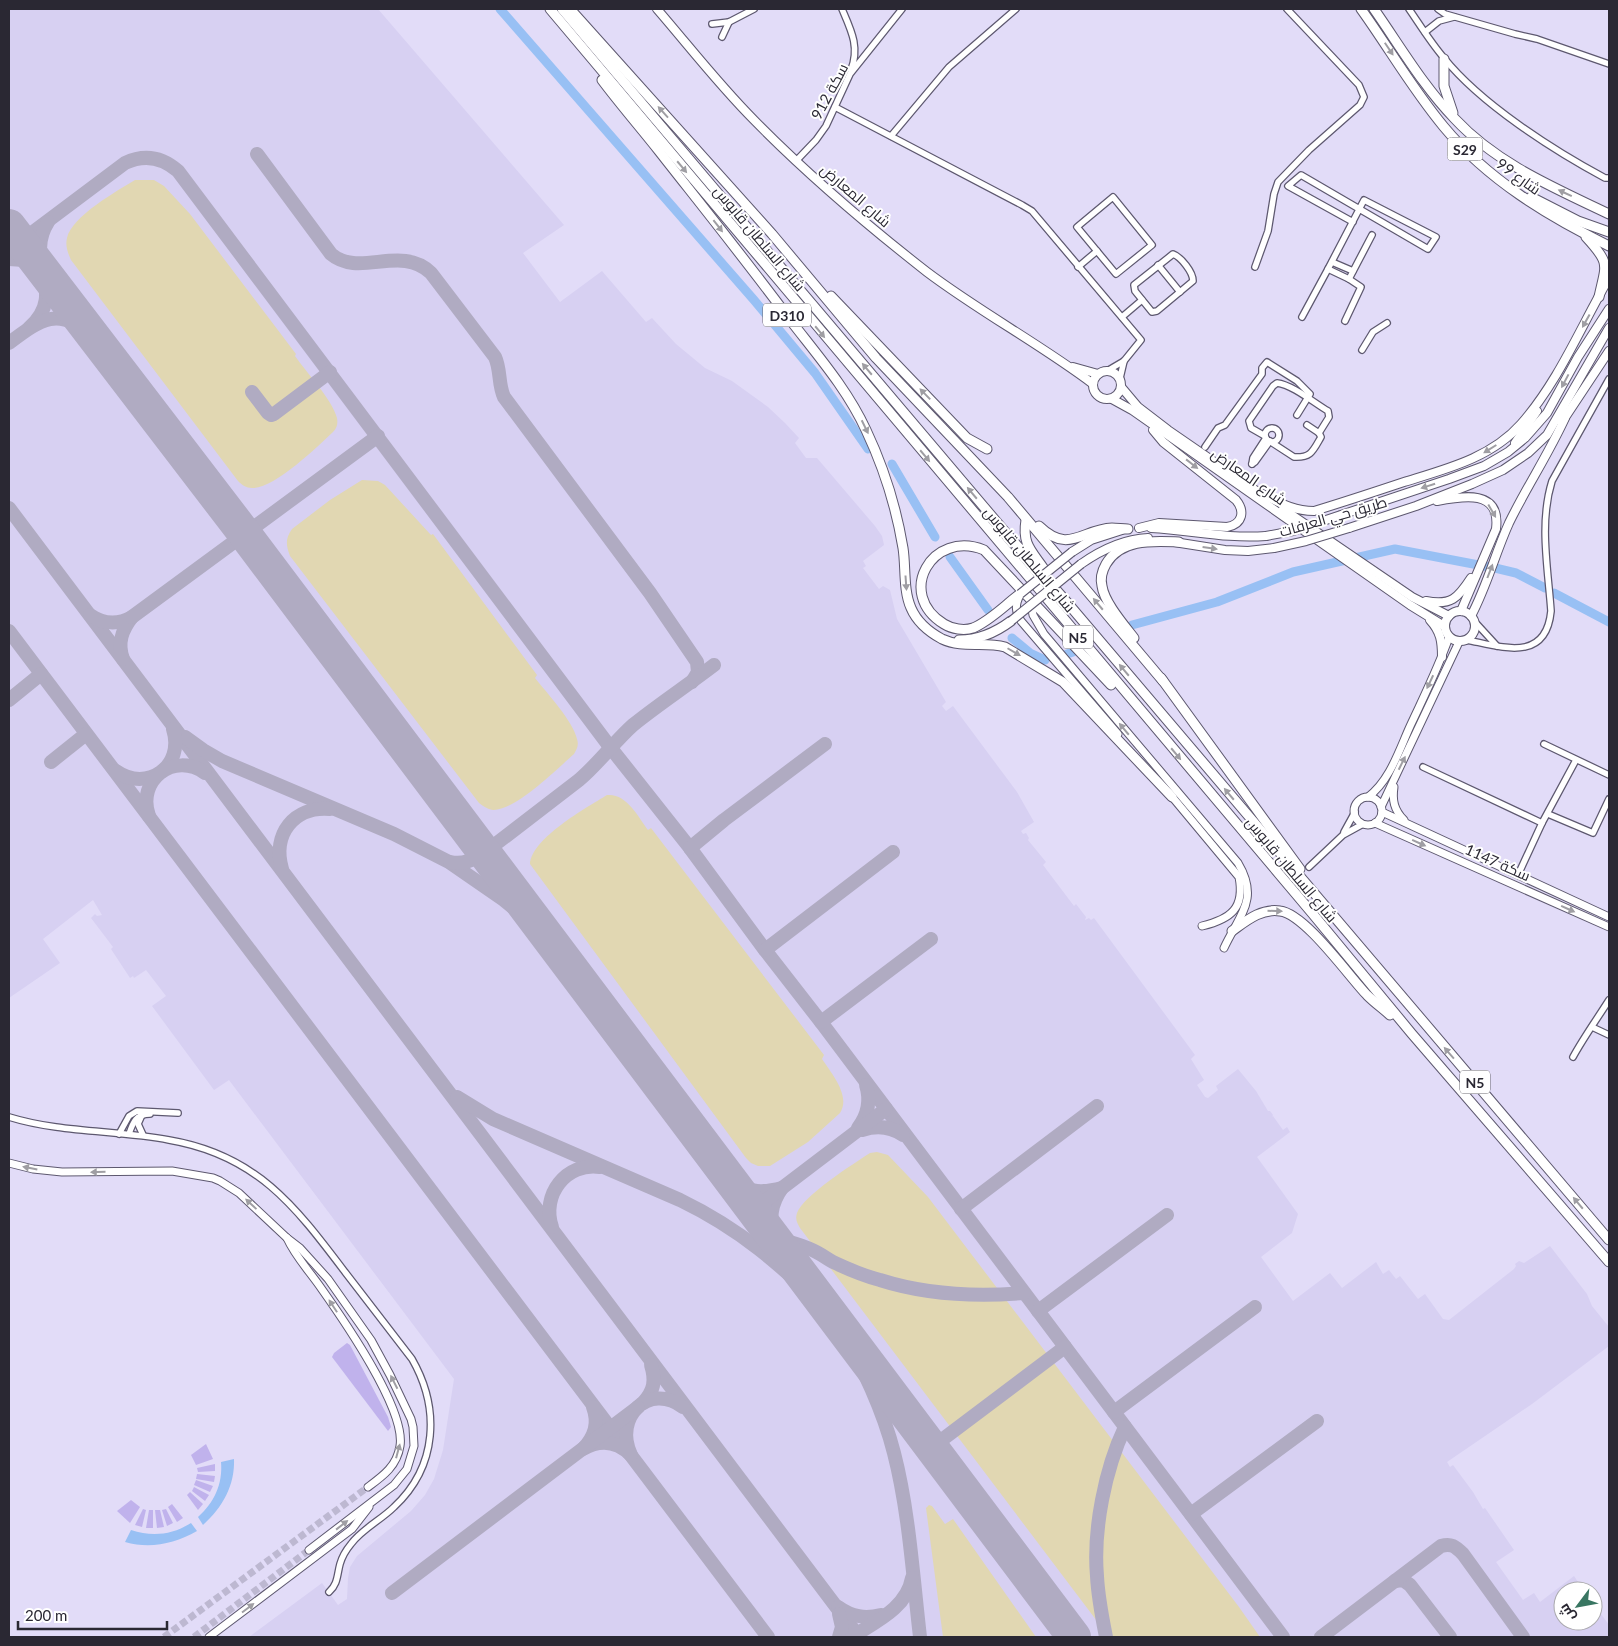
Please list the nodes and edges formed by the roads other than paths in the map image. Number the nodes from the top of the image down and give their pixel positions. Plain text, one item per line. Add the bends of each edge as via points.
1 (550, 9) edge
2 (562, 9) edge
3 (570, 9) edge
4 (657, 9) edge
5 (755, 9) edge
6 (842, 9) edge
7 (902, 9) edge
8 (1016, 9) edge
9 (1287, 9) edge
10 (1361, 9) edge
11 (1374, 9) edge
12 (1408, 9) edge
13 (1437, 9) edge
14 (1456, 17) junction
15 (560, 21) junction
16 (1439, 21) junction
17 (730, 22) junction
18 (712, 24) dead end
19 (1425, 32) junction
20 (722, 37) dead end
21 (1444, 59) junction
22 (1609, 64) edge
23 (1453, 68) junction
24 (850, 74) junction
25 (1444, 76) junction
26 (835, 107) junction
27 (1455, 120) junction
28 (891, 136) junction
29 (796, 160) junction
30 (1609, 178) edge
31 (1506, 185) junction
32 (1359, 210) junction
33 (1609, 214) edge
34 (1353, 222) junction
35 (1609, 232) edge
36 (1583, 233) junction
37 (772, 234) junction
38 (1372, 235) dead end
39 (1609, 246) edge
40 (1097, 252) junction
41 (1332, 262) junction
42 (1158, 265) junction
43 (1078, 267) junction
44 (1255, 267) dead end
45 (1328, 270) junction
46 (1353, 271) junction
47 (1349, 278) junction
48 (1609, 278) edge
49 (1609, 285) edge
50 (1180, 292) junction
51 (1599, 297) junction
52 (1142, 300) junction
53 (1609, 309) edge
54 (1122, 317) junction
55 (1302, 317) dead end
56 (1345, 321) dead end
57 (1387, 322) dead end
58 (1609, 328) edge
59 (1362, 350) dead end
60 (1609, 351) edge
61 (1124, 360) junction
62 (1069, 366) junction
63 (1107, 370) junction
64 (1098, 374) junction
65 (1120, 378) junction
66 (1609, 379) edge
67 (1093, 384) junction
68 (1122, 388) junction
69 (1545, 393) junction
70 (1112, 399) junction
71 (1308, 399) junction
72 (1297, 415) dead end
73 (1565, 418) junction
74 (1143, 420) junction
75 (1307, 425) dead end
76 (1319, 433) junction
77 (1206, 447) dead end
78 (987, 449) dead end
79 (1508, 452) junction
80 (1518, 460) junction
81 (1258, 492) junction
82 (1008, 497) junction
83 (1416, 506) junction
84 (1026, 520) dead end
85 (1140, 528) junction
86 (1128, 529) junction
87 (1179, 542) junction
88 (1334, 548) junction
89 (1061, 559) junction
90 (1483, 560) junction
91 (1364, 569) junction
92 (1071, 572) junction
93 (1020, 594) junction
94 (1412, 597) junction
95 (1065, 600) junction
96 (1031, 604) junction
97 (1461, 611) junction
98 (1421, 612) junction
99 (1449, 616) junction
100 (1014, 618) junction
101 (1473, 619) junction
102 (1444, 626) junction
103 (1449, 637) junction
104 (1463, 641) junction
105 (967, 642) junction
106 (1497, 646) junction
107 (1442, 657) junction
108 (1163, 681) junction
109 (1160, 734) junction
110 (1544, 744) dead end
111 (1576, 760) junction
112 (1423, 767) dead end
113 (1151, 770) junction
114 (1609, 775) edge
115 (1395, 781) junction
116 (1172, 797) joint
117 (1368, 798) junction
118 (1609, 799) edge
119 (1382, 810) junction
120 (1355, 812) junction
121 (1548, 814) junction
122 (1375, 823) junction
123 (1542, 823) junction
124 (1363, 824) junction
125 (1410, 825) junction
126 (1343, 835) junction
127 (1309, 867) dead end
128 (1518, 875) junction
129 (1609, 917) edge
130 (1340, 924) junction
131 (1202, 926) dead end
132 (1609, 928) edge
133 (1232, 931) junction
134 (1224, 948) dead end
135 (1609, 1000) edge
136 (1592, 1027) junction
137 (1412, 1034) junction
138 (1609, 1035) edge
139 (1573, 1057) dead end
140 (142, 1114) junction
141 (9, 1117) edge
142 (119, 1134) junction
143 (129, 1134) junction
144 (142, 1135) junction
145 (9, 1163) edge
146 (287, 1238) junction
147 (1609, 1240) edge
148 (1609, 1262) edge
149 (368, 1487) tunnel mouth
150 (376, 1499) junction
151 (309, 1550) tunnel mouth
152 (329, 1592) dead end
153 (209, 1637) edge

1 - 15 main road, شارع السلطان قابوس / N5
95 -> 2 main road, شارع السلطان قابوس / N5
37 -> 3 main road
4 - 29 main road, شارع المعارض via 734,99
5 - 17 street
6 - 24 street via 855,40 854,64
7 - 24 street, سكة 912
8 - 28 street via 949,67
9 - 44 street via 1359,85 1364,96 1360,105 1278,182 1268,231
10 -> 31 main road, 99 شارع / S29 via 1445,128 1474,159
11 - 27 main road, 99 شارع / S29 via 1417,73
12 - 19 street
13 - 14 street
13 - 16 street
14 - 16 street
14 - 22 street via 1537,39
15 -> 105 main road, D310 via 613,95 844,390 864,424 886,476 904,550 910,607 924,626 944,640 961,645
15 -> 109 main road, شارع السلطان قابوس / N5
16 - 19 street
17 - 18 street
17 - 20 street
19 - 21 street
21 - 23 street
21 - 25 main road
23 - 25 main road
23 - 30 street via 1489,102 1522,126 1573,161
24 - 26 street, سكة 912
25 - 27 main road via 1446,96
26 - 28 street
26 - 29 street, سكة 912 via 816,140
33 -> 27 main road, 99 شارع / S29 via 1499,157
28 - 43 street via 1032,211
29 - 62 main road, شارع المعارض via 869,226 928,272
31 - 35 main road via 1578,221
31 - 36 main road, 99 شارع / S29
32 - 32 street via 1364,200 1436,237 1428,250
32 - 34 street
32 - 34 street via 1301,175 1288,186
34 - 41 street
36 - 39 main road, 99 شارع / S29
36 - 51 main road via 1604,258
78 -> 37 main road via 967,438
37 - 82 main road via 876,358
38 - 46 street
40 - 40 street via 1077,227 1113,197 1152,245 1116,274
40 - 43 street
41 - 45 street
41 - 46 street
42 - 50 street
42 - 50 street via 1175,254 1193,275 1194,281
42 - 52 street via 1134,285
43 - 54 street
45 - 47 street
45 - 55 street
46 - 47 street
47 - 56 street via 1361,287
48 - 51 main road
49 - 51 main road
50 - 52 street via 1154,313
51 -> 69 main road
52 - 54 street
53 -> 79 main road, طريق حي العرفات via 1547,413
54 - 61 street via 1141,340
57 - 59 street via 1373,332
58 - 80 main road, طريق حي العرفات via 1547,434
60 - 73 main road
61 - 63 street
61 - 65 street
62 - 64 main road, شارع المعارض
62 - 67 main road, شارع المعارض
63 - 64 main road
63 - 65 main road
64 - 67 main road
65 - 68 main road
66 - 106 street via 1552,481 1547,496 1545,518 1550,622 1536,643 1511,649
67 - 70 main road via 1099,397
68 - 70 main road
68 - 81 main road, شارع المعارض via 1138,407 1160,424
69 - 79 main road via 1529,425
69 -> 81 main road via 1513,433 1476,458 1452,467 1314,511 1291,509
70 - 74 main road, شارع المعارض
71 - 72 street
71 - 76 street via 1330,414
71 - 76 street via 1277,383 1250,421 1251,428 1294,457 1302,458 1311,453 1321,437
71 - 77 street via 1310,394 1297,381 1266,362 1262,374
73 - 80 main road via 1538,450
101 -> 73 main road via 1508,525
74 -> 85 main road via 1163,442 1236,500 1242,512 1234,526 1160,523
74 - 88 main road, شارع المعارض
75 - 76 street
79 -> 85 main road, طريق حي العرفات, bridge via 1484,466 1449,479 1293,531 1246,538
80 - 83 main road, طريق حي العرفات via 1472,484
81 - 88 main road, شارع المعارض
82 - 86 main road via 1046,533 1061,539 1070,540 1111,528
82 - 89 main road
87 -> 83 main road, طريق حي العرفات, bridge via 1225,550 1274,548
83 -> 90 main road via 1466,497 1480,497 1488,503 1498,520
84 - 95 main road via 1026,542
85 - 86 main road, طريق حي العرفات
86 - 89 main road, طريق حي العرفات, bridge via 1102,536
87 - 92 main road, طريق حي العرفات, bridge via 1150,538 1127,541 1102,551
87 - 108 main road via 1150,541 1122,548 1101,573 1102,587 1108,600
88 - 91 main road, شارع المعارض
89 - 92 main road, bridge
89 - 93 main road, طريق حي العرفات, bridge
90 - 94 main road via 1465,588 1451,601 1440,604
90 - 97 main road
91 - 94 main road, شارع المعارض
91 - 98 main road, شارع المعارض
92 - 96 main road, طريق حي العرفات, bridge
108 -> 92 main road
93 - 100 street
93 - 109 main road via 981,624 964,630 946,626 936,619 921,596 921,581 931,560 942,551 956,546 976,547 989,554 1083,657
94 - 99 main road, شارع المعارض
130 -> 95 main road, شارع السلطان قابوس / N5
96 - 100 main road, طريق حي العرفات, bridge
113 -> 96 street via 1044,634 1033,615
97 - 99 main road
97 - 101 main road
98 - 102 main road, شارع المعارض
98 - 107 main road via 1440,632
99 - 102 main road
100 - 105 main road via 1002,628
100 - 113 street
101 - 104 main road via 1473,634
101 - 106 street
102 - 103 main road
103 - 104 main road
103 - 107 street
104 - 106 street
115 -> 104 street
105 -> 113 main road via 1005,647 1063,682
107 -> 117 street via 1391,768 1379,788
108 - 130 main road
109 -> 137 main road, شارع السلطان قابوس / N5
110 - 111 street
111 - 114 street
111 - 121 street
112 - 123 street
113 - 116 main road
113 - 133 street via 1245,874 1248,897
115 - 119 street
115 - 125 street via 1393,797 1396,810
116 - 131 street via 1239,877 1241,890 1232,914 1220,922
117 - 119 street via 1376,800
117 - 120 street via 1360,800
118 - 121 street via 1593,833
119 - 122 street
119 - 125 street, سكة 1147
120 - 124 street
120 - 126 street
121 - 123 street
122 - 124 street
122 -> 132 street, سكة 1147
123 - 128 street
124 - 126 street
125 - 128 street, سكة 1147
126 - 127 street
128 - 129 street, سكة 1147
147 -> 130 main road, شارع السلطان قابوس / N5
133 - 134 street
133 -> 137 main road via 1267,911 1291,914 1309,929 1368,995
135 - 136 street
136 - 138 street
136 - 139 street
137 - 148 main road, شارع السلطان قابوس / N5
140 - 142 street via 178,1115 142,1110 128,1116
140 - 143 street via 134,1121
140 - 144 street via 138,1124
141 - 142 street via 56,1128
142 - 143 street
143 - 144 street
144 - 152 street via 185,1143 220,1155 271,1186 306,1220 408,1354 422,1380 431,1428 428,1451 420,1472 398,1502 350,1545 340,1562 335,1585
146 -> 145 street via 239,1193 220,1181 206,1177 172,1171 62,1172
149 -> 146 street via 386,1474 396,1458 401,1440 398,1422 374,1370
150 -> 146 street via 403,1475 413,1455 411,1419 371,1340 321,1270
151 -> 150 street
153 -> 150 street via 352,1529

